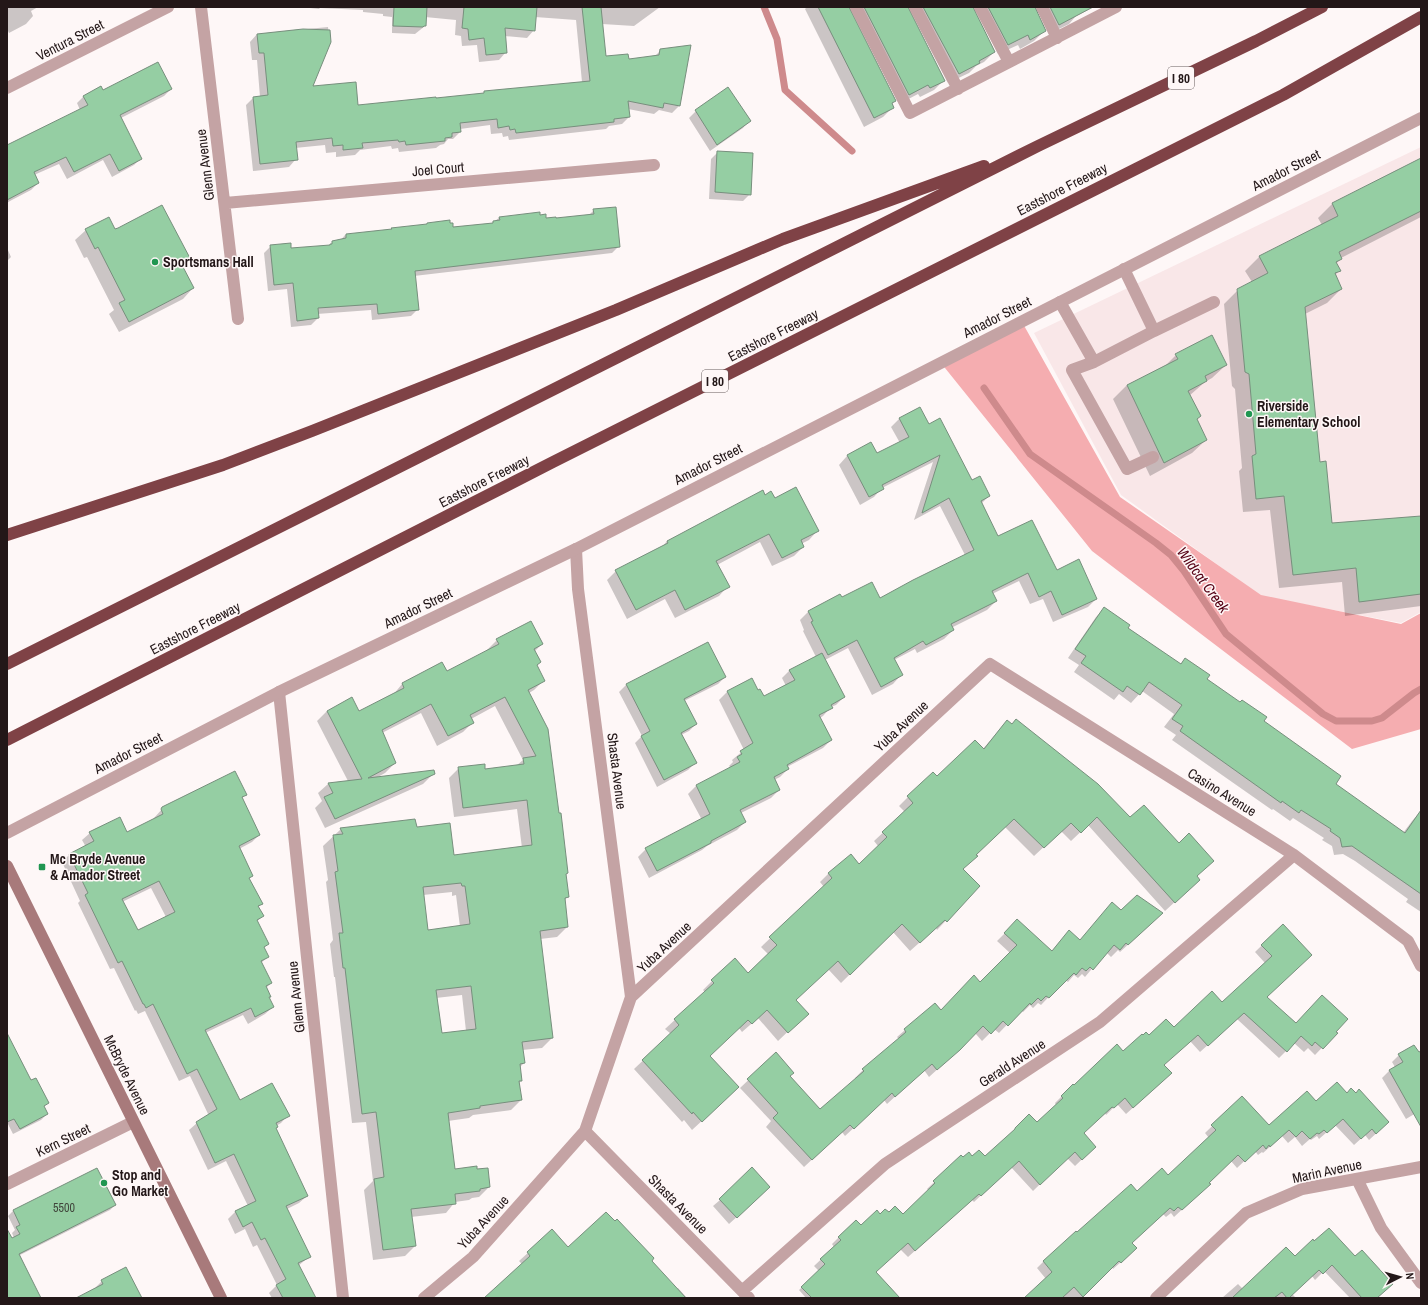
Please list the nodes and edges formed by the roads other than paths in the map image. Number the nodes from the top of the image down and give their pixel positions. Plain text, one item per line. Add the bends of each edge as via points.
1 (168, 7) edge
2 (201, 7) edge
3 (856, 7) edge
4 (916, 7) edge
5 (980, 7) edge
6 (1042, 7) edge
7 (1116, 7) edge
8 (1322, 7) edge
9 (1104, 10) edge
10 (1421, 17) edge
11 (1057, 38) junction
12 (1009, 62) junction
13 (7, 88) edge
14 (958, 88) junction
15 (1421, 118) edge
16 (1038, 146) junction
17 (654, 165) dead end
18 (225, 203) junction
19 (1124, 269) junction
20 (1060, 302) junction
21 (1214, 302) dead end
22 (238, 319) dead end
23 (1154, 331) junction
24 (1094, 362) junction
25 (1153, 457) dead end
26 (7, 535) edge
27 (576, 549) junction
28 (7, 664) edge
29 (990, 664) joint
30 (279, 692) junction
31 (7, 740) edge
32 (7, 833) edge
33 (1294, 855) junction
34 (7, 866) edge
35 (1421, 966) edge
36 (631, 997) junction
37 (133, 1122) junction
38 (584, 1131) junction
39 (1421, 1167) edge
40 (1357, 1179) junction
41 (7, 1184) edge
42 (1421, 1284) edge
43 (746, 1294) edge
44 (221, 1298) edge
45 (342, 1298) edge
46 (424, 1298) edge
47 (1156, 1298) edge

1 - 13 street, Ventura Street
2 - 18 street, Glenn Avenue
3 - 14 street via 910,113
4 - 14 street
5 - 12 street
6 - 11 street
7 - 9 street
8 - 16 highway, I 80
9 - 11 street
10 - 31 highway, Eastshore Freeway / I 80 via 1283,95
11 - 12 street
12 - 14 street
15 - 19 street, Amador Street
16 - 26 highway via 783,239 616,310 246,457
16 - 28 highway, I 80
17 - 18 street, Joel Court
18 - 22 street, Glenn Avenue
19 - 20 street, Amador Street
19 - 23 street
20 - 24 street
20 - 27 street, Amador Street
21 - 23 street
23 - 24 street
24 - 25 street via 1072,370 1127,469
27 - 30 street, Amador Street
27 - 36 street, Shasta Avenue via 578,589
29 - 33 street, Casino Avenue
29 - 36 street, Yuba Avenue
30 - 32 street, Amador Street
30 - 45 street, Glenn Avenue
33 - 35 street, Casino Avenue via 1408,941
33 - 43 street, Gerald Avenue via 1100,1022 885,1164
34 - 37 main road, McBryde Avenue
36 - 38 street, Yuba Avenue
37 - 41 street, Kern Street
37 - 44 main road, McBryde Avenue
38 - 43 street, Shasta Avenue
38 - 46 street, Yuba Avenue via 473,1257
39 - 40 street, Marin Avenue
40 - 42 street via 1381,1228
40 - 47 street, Marin Avenue via 1302,1189 1246,1213

